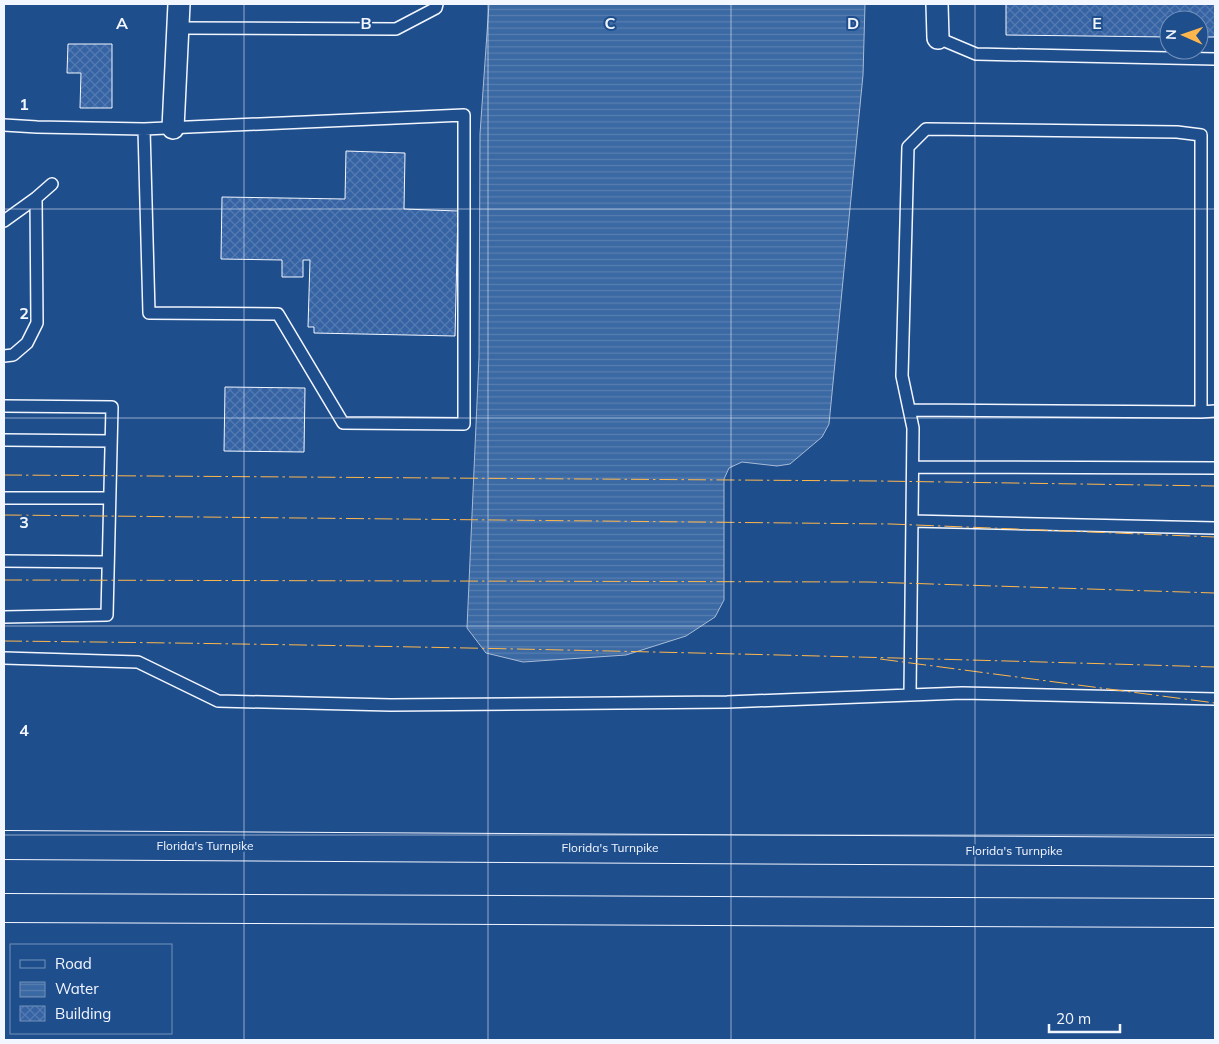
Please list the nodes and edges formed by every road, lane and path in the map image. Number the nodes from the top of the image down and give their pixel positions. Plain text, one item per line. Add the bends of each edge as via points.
1 (179, 4) edge
2 (437, 4) edge
3 (937, 4) edge
4 (179, 28) junction
5 (938, 38) joint
6 (1215, 59) edge
7 (4, 125) edge
8 (173, 128) junction
9 (144, 129) junction
10 (52, 184) dead end
11 (36, 198) junction
12 (4, 221) edge
13 (4, 356) edge
14 (4, 406) edge
15 (910, 410) junction
16 (1215, 411) edge
17 (1201, 412) junction
18 (4, 440) edge
19 (111, 441) junction
20 (913, 467) junction
21 (1215, 468) edge
22 (4, 498) edge
23 (109, 498) junction
24 (912, 521) junction
25 (1215, 528) edge
26 (4, 561) edge
27 (108, 562) junction
28 (4, 617) edge
29 (4, 658) edge
30 (910, 694) junction
31 (1215, 699) edge
32 (4, 845) edge
33 (1215, 852) edge
34 (4, 908) edge
35 (82, 908) junction
36 (1215, 914) edge
37 (4, 921) edge

1 - 4 street
2 - 4 lane via 436,8 396,29
3 - 5 street
4 - 8 street
5 - 6 lane via 976,54
7 - 9 lane
8 - 9 lane
8 - 9 lane via 464,115 464,424 343,423 278,314 149,313
10 - 11 lane
11 - 12 lane
11 - 13 lane via 37,322 27,343 13,355
14 - 19 lane via 112,407
15 - 17 lane
15 - 17 lane via 902,376 908,147 926,128 1201,135
15 - 20 lane
16 - 17 lane
18 - 19 lane
19 - 23 lane
20 - 21 lane
20 - 24 lane
22 - 23 lane
23 - 27 lane
24 - 25 lane
24 - 30 lane
26 - 27 lane
27 - 28 lane via 106,615
29 - 30 lane via 138,662 218,701 392,704 727,702
30 - 31 lane via 962,692
32 - 33 highway, Florida's Turnpike
34 - 35 highway
35 - 36 highway
35 - 37 highway

